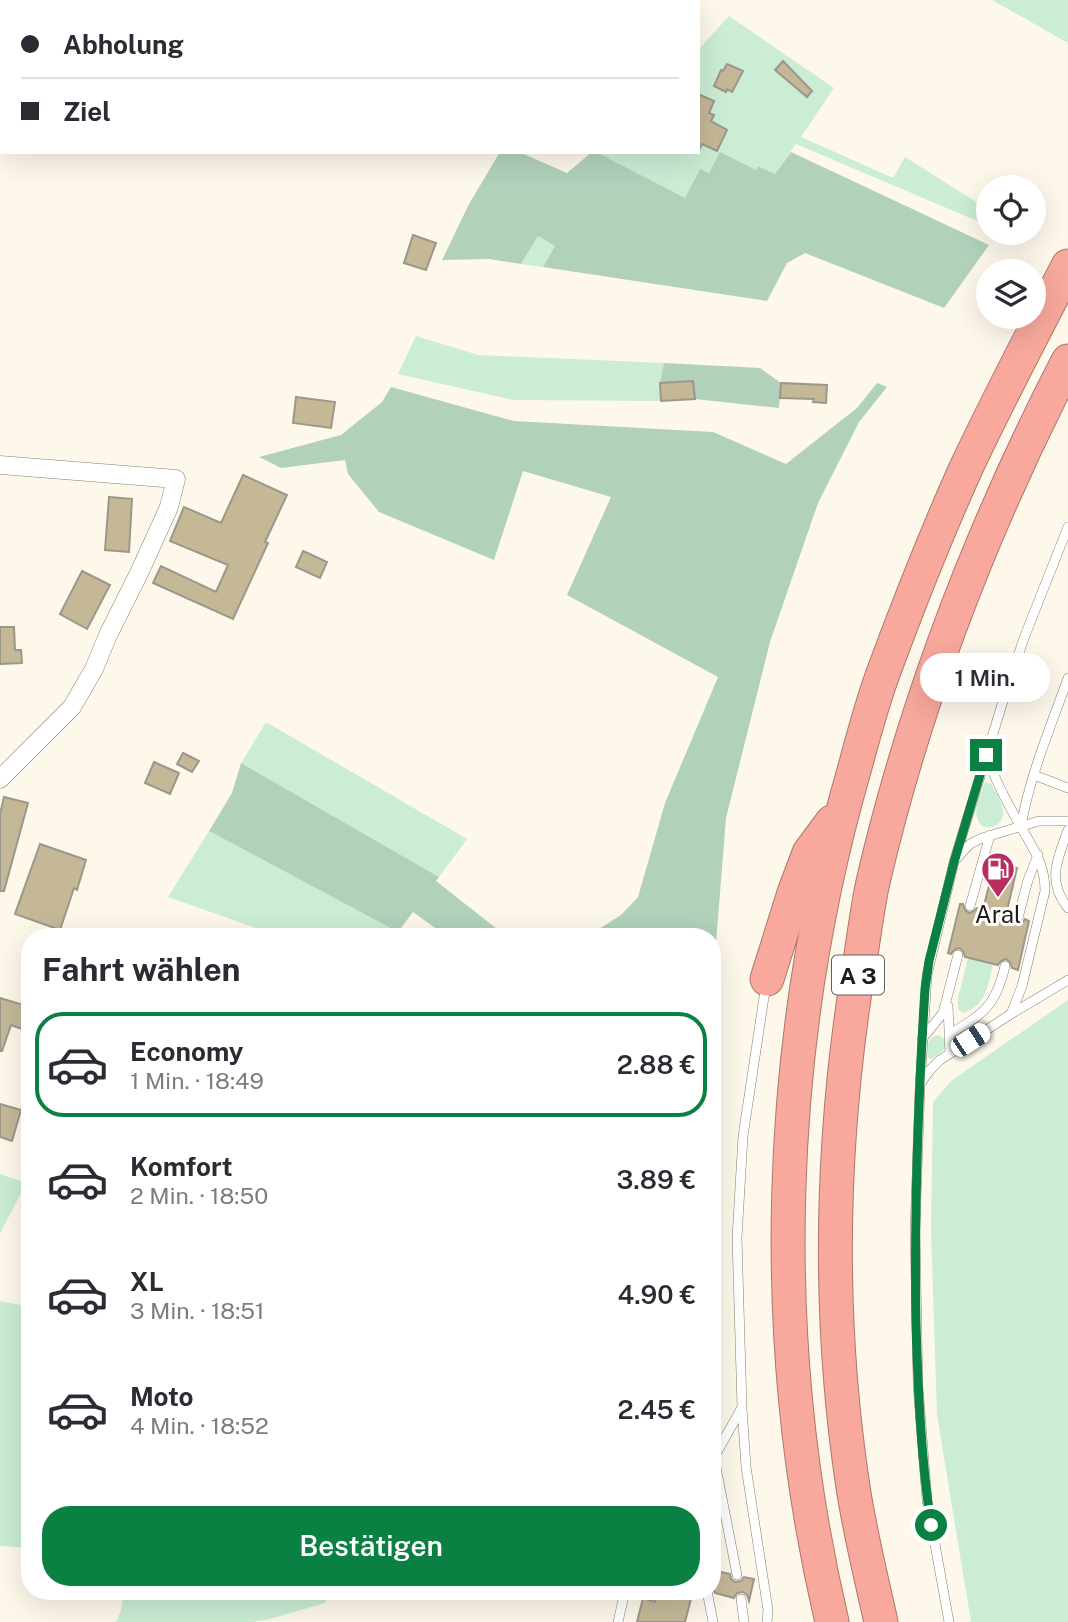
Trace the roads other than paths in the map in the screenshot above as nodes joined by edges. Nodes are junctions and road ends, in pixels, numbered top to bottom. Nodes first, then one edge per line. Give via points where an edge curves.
1 (1068, 266) edge
2 (1068, 362) edge
3 (0, 465) edge
4 (1068, 527) edge
5 (1068, 678) edge
6 (986, 755) junction
7 (1034, 775) junction
8 (0, 779) edge
9 (1068, 788) edge
10 (844, 806) junction
11 (1068, 821) edge
12 (1021, 826) junction
13 (1068, 830) edge
14 (990, 835) junction
15 (1038, 855) junction
16 (954, 862) junction
17 (1057, 889) junction
18 (1045, 891) junction
19 (970, 906) dead end
20 (1068, 908) edge
21 (1018, 918) dead end
22 (958, 955) dead end
23 (1005, 967) dead end
24 (767, 979) joint
25 (1068, 980) edge
26 (947, 1002) junction
27 (1011, 1014) junction
28 (950, 1034) junction
29 (922, 1039) junction
30 (950, 1053) junction
31 (920, 1086) junction
32 (742, 1408) junction
33 (723, 1442) joint
34 (721, 1445) edge
35 (721, 1498) edge
36 (737, 1575) dead end
37 (741, 1599) dead end
38 (623, 1600) edge
39 (709, 1600) edge
40 (618, 1622) edge
41 (713, 1622) edge
42 (744, 1622) edge
43 (767, 1622) edge
44 (832, 1622) edge
45 (881, 1622) edge
46 (949, 1622) edge

1 - 10 highway, A 3 via 935,540 880,682
2 - 45 highway, A 3 via 1003,498 937,661 873,884 849,1029 836,1193 841,1382 853,1487
3 - 8 street via 176,479 169,507 140,571 72,707
4 - 6 lane via 1024,638
5 - 7 lane
6 - 12 lane
6 - 16 lane
7 - 9 lane
7 - 12 lane
10 - 24 highway via 809,853
10 - 44 highway, A 3 via 811,957 788,1207 794,1386 813,1535
11 - 12 lane
12 - 14 lane
12 - 15 lane
13 - 17 lane via 1055,869
14 - 16 lane via 970,844
14 - 19 lane
15 - 18 lane
15 - 21 lane
16 - 29 lane via 927,975
17 - 18 lane
17 - 20 lane
18 - 27 lane
22 - 26 lane
23 - 28 lane via 992,1003
24 - 32 lane via 743,1136 737,1238
25 - 27 lane
26 - 28 lane
26 - 29 lane
27 - 30 lane
28 - 30 lane
29 - 31 lane
30 - 31 lane via 934,1065
31 - 46 lane via 915,1230 918,1386 927,1500
32 - 33 lane
32 - 43 lane
33 - 34 lane
35 - 36 lane
37 - 42 lane
38 - 40 lane
39 - 41 lane

